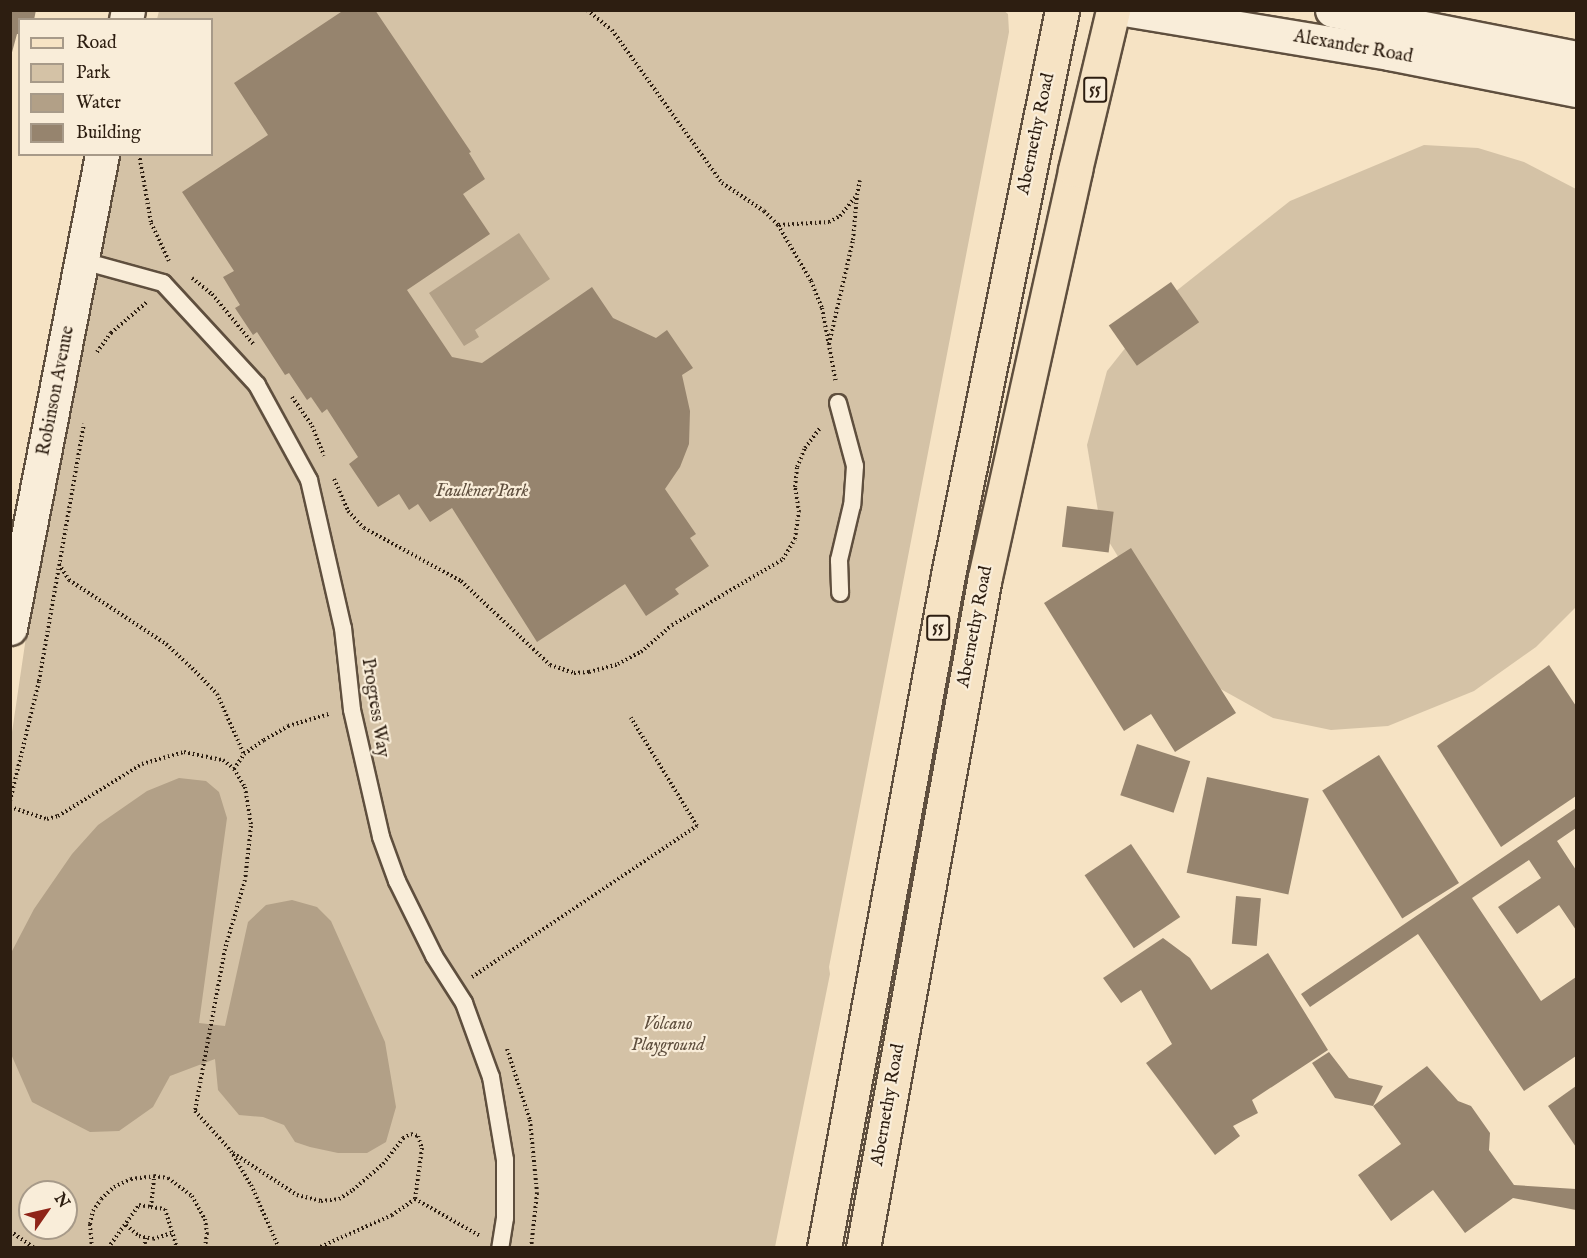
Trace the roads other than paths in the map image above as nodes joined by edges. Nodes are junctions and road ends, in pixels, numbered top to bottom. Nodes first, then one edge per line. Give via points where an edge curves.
1 (1062, 10) edge
2 (1113, 10) edge
3 (1130, 10) edge
4 (1332, 10) edge
5 (1576, 58) edge
6 (1576, 90) edge
7 (102, 156) edge
8 (83, 261) junction
9 (838, 403) road end
10 (840, 593) dead end
11 (10, 628) edge
12 (500, 1245) edge
13 (824, 1248) edge
14 (863, 1248) edge

1 - 13 main road, Abernethy Road / 55 via 948,575
2 - 14 main road, Abernethy Road / 55 via 985,577
3 - 6 main road, Alexander Road via 1389,53
4 - 5 main road, Alexander Road
7 - 8 main road, Robinson Avenue
8 - 11 main road, Robinson Avenue
8 - 12 lane, Progress Way via 163,283 257,385 309,480 343,628 352,710 381,837 397,881 434,956 464,1003 491,1077 505,1160 505,1218
9 - 10 lane via 855,466 852,505 839,560

